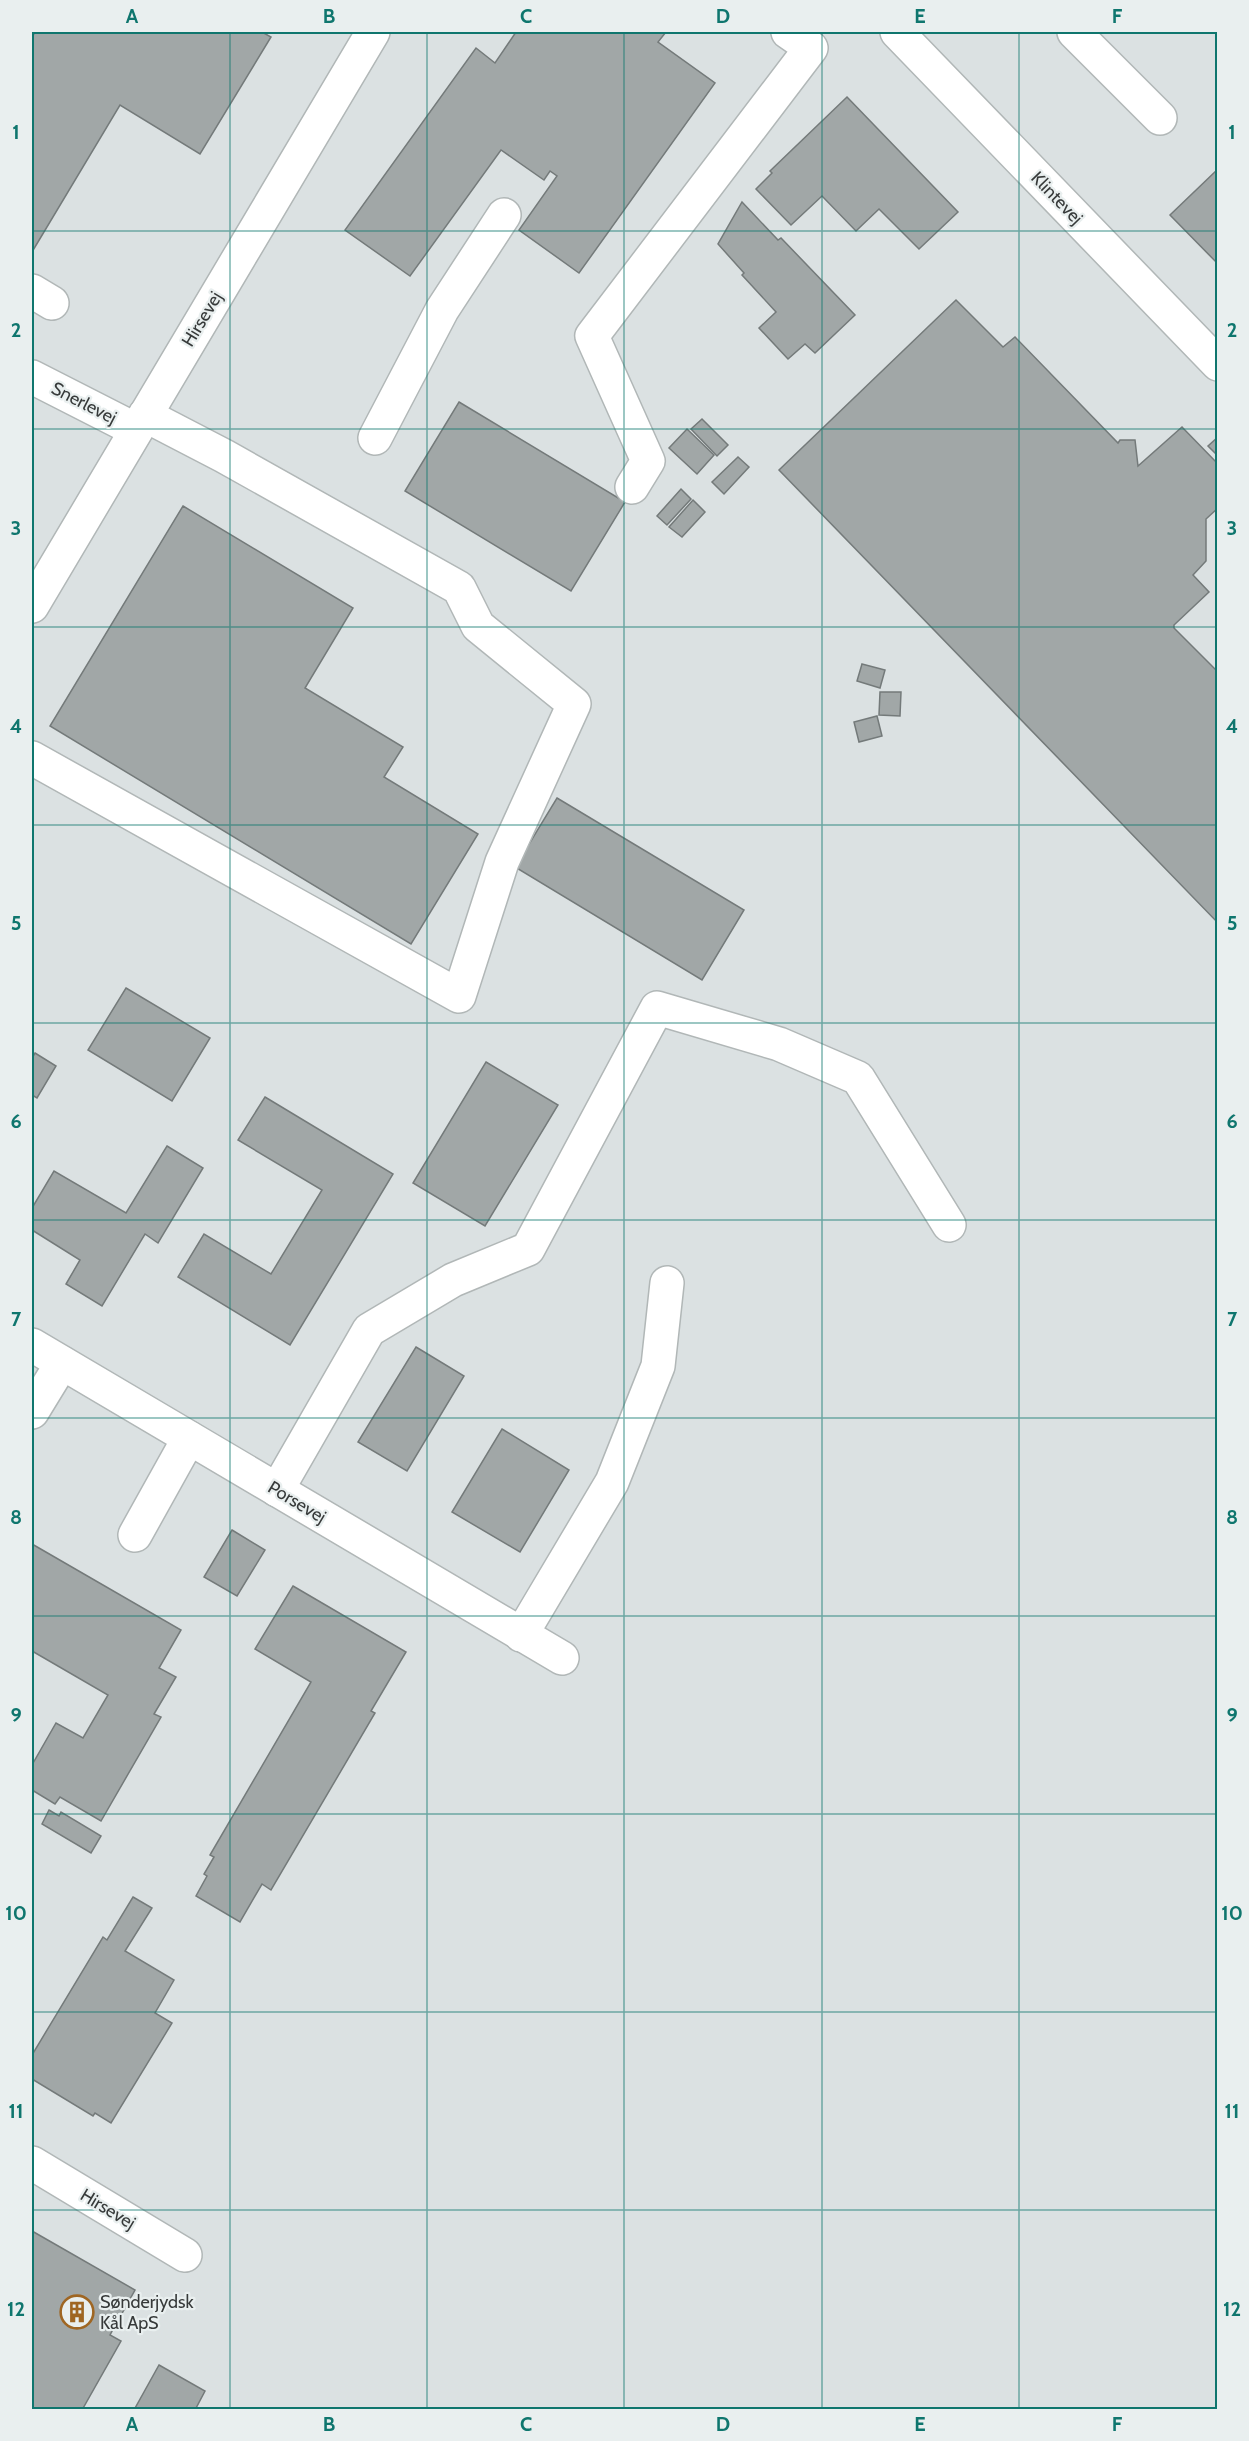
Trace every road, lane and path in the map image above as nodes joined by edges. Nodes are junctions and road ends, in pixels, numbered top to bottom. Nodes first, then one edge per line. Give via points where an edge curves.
1 (373, 32) edge
2 (788, 32) edge
3 (897, 32) edge
4 (1074, 32) edge
5 (1160, 118) dead end
6 (504, 215) dead end
7 (1218, 364) edge
8 (32, 377) edge
9 (141, 422) junction
10 (375, 438) dead end
11 (632, 486) dead end
12 (32, 606) edge
13 (32, 758) edge
14 (949, 1225) dead end
15 (667, 1283) dead end
16 (32, 1345) edge
17 (62, 1363) junction
18 (32, 1412) edge
19 (189, 1438) junction
20 (276, 1490) junction
21 (135, 1535) dead end
22 (521, 1635) junction
23 (562, 1658) dead end
24 (32, 2163) edge
25 (185, 2255) dead end

1 - 9 street, Hirsevej
2 - 11 street via 811,48 592,336 648,461
3 - 7 street, Klintevej
4 - 5 street
6 - 10 street via 442,310
8 - 9 street, Snerlevej
9 - 12 street, Hirsevej
9 - 13 street, Snerlevej via 225,456 459,588 478,626 574,704 502,862 459,996
14 - 20 street via 858,1078 779,1044 657,1008 528,1249 453,1280 369,1330
15 - 22 street via 658,1365 612,1482
16 - 17 street, Porsevej
17 - 18 street
17 - 19 street, Porsevej
19 - 20 street, Porsevej
19 - 21 street
20 - 22 street, Porsevej
22 - 23 street, Porsevej
24 - 25 street, Hirsevej

